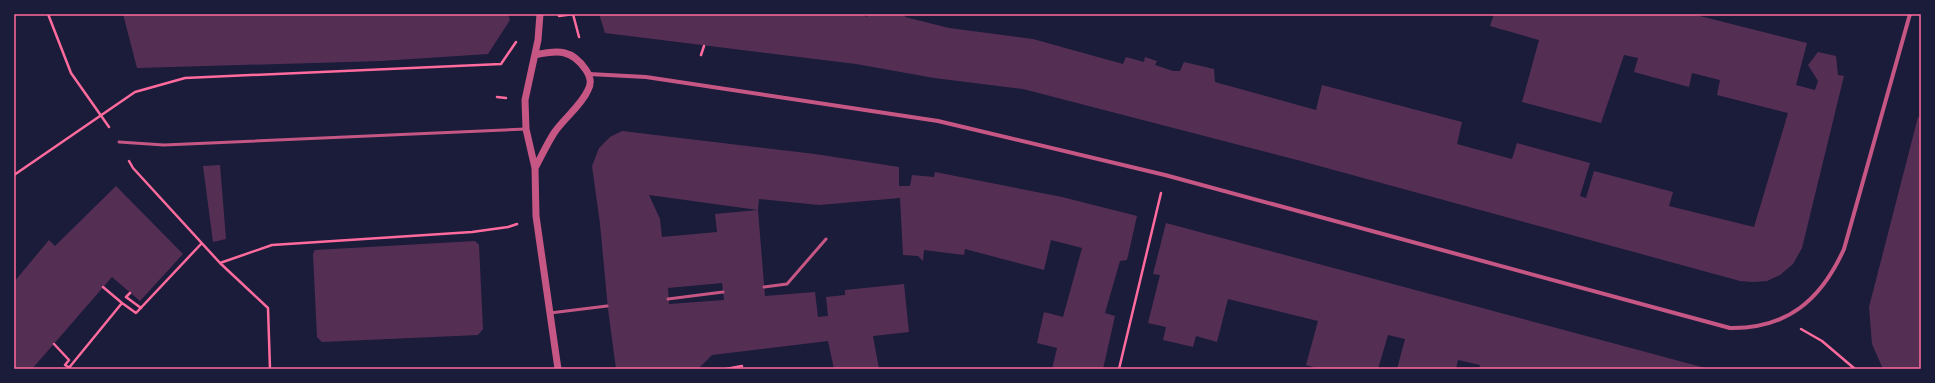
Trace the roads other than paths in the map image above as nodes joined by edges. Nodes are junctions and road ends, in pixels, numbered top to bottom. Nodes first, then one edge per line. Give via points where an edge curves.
1 (1910, 14) edge
2 (540, 17) edge
3 (535, 55) junction
4 (589, 74) junction
5 (526, 129) junction
6 (119, 142) road end
7 (535, 168) junction
8 (826, 239) dead end
9 (764, 287) dead end
10 (723, 292) dead end
11 (668, 299) dead end
12 (607, 306) dead end
13 (550, 314) junction
14 (558, 369) edge

1 - 4 street via 1844,249 1837,264 1821,290 1808,302 1768,325 1750,328 1730,328 1165,175 938,121 646,77
2 - 3 street
3 - 4 street via 552,52 571,54 579,59
3 - 5 street via 526,100
4 - 7 street via 588,90 554,133
5 - 6 lane via 158,144
5 - 7 street
7 - 13 street via 536,216
8 - 9 lane via 787,284
10 - 11 lane
12 - 13 lane
13 - 14 street

